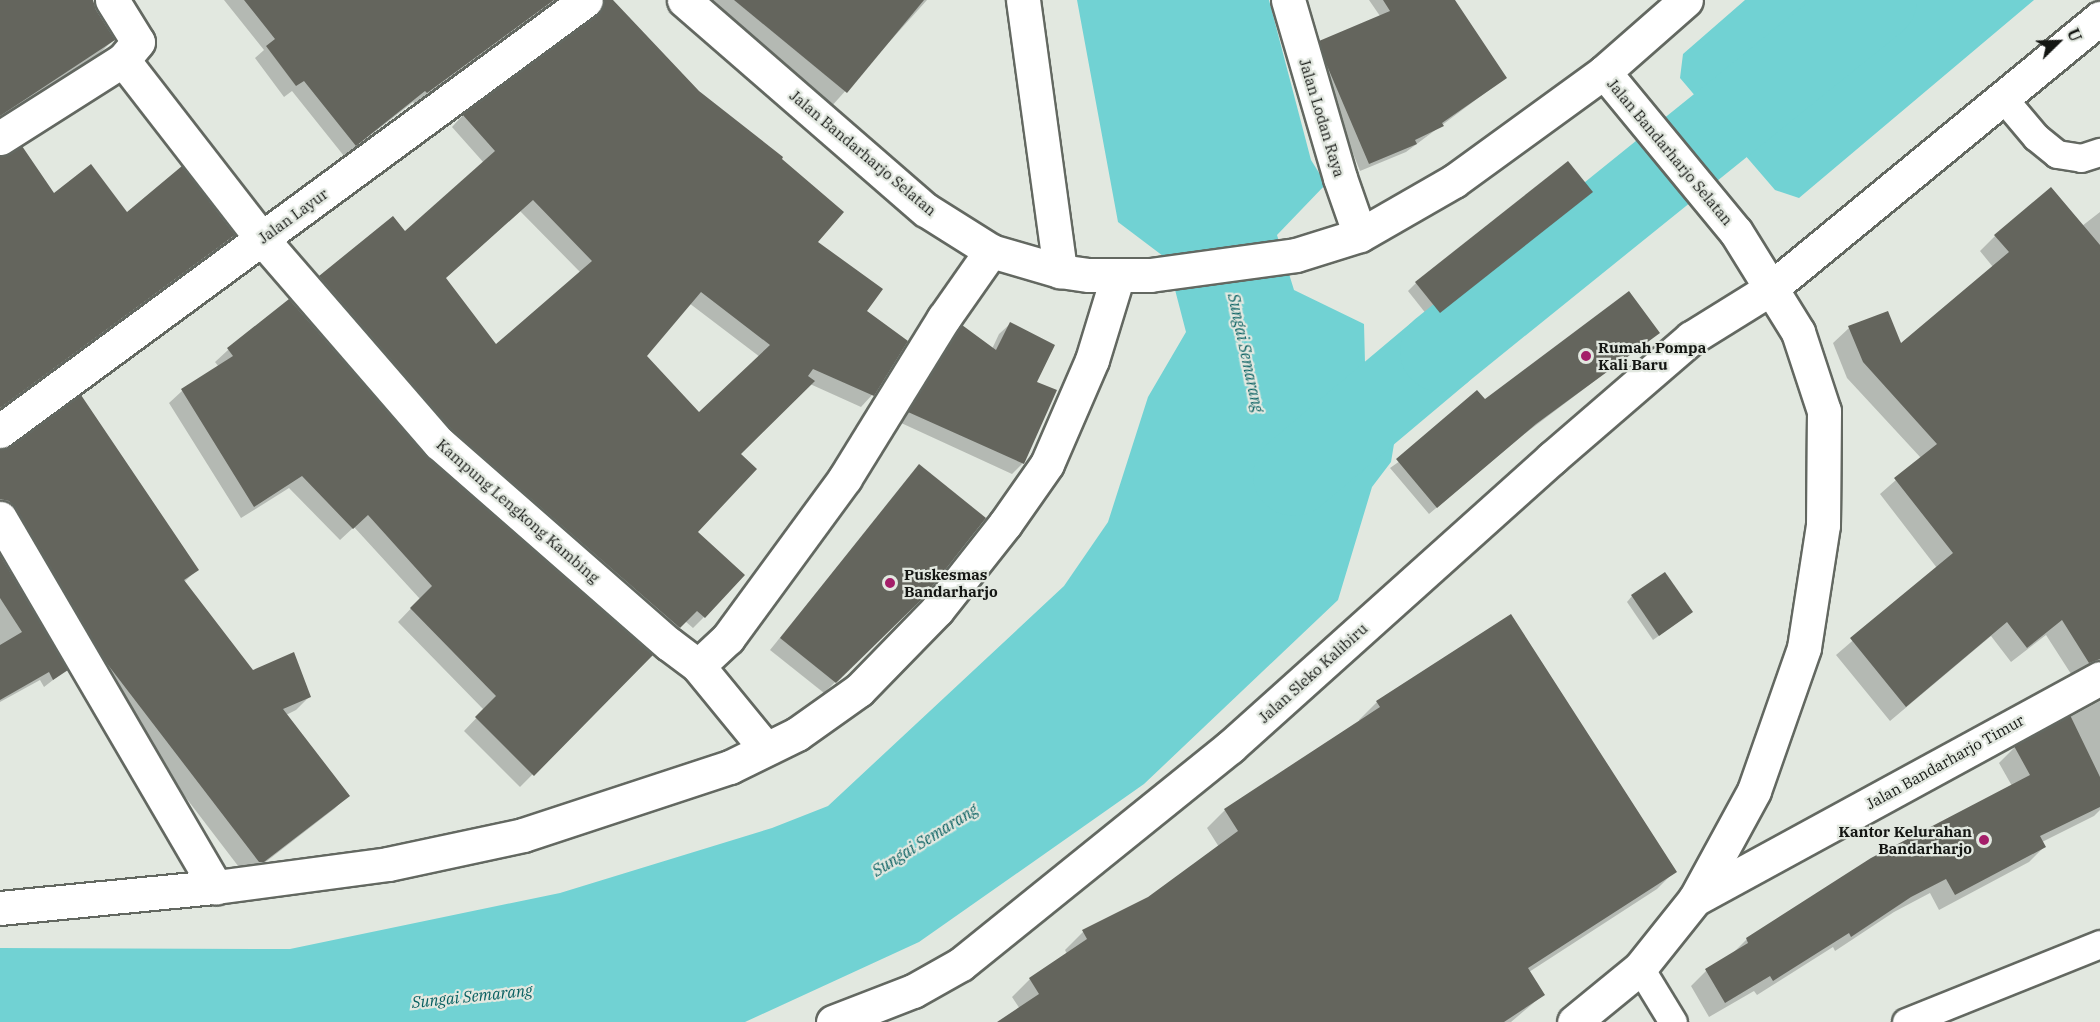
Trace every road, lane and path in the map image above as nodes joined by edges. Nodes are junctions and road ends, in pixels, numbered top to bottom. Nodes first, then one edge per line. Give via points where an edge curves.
1 (112, 0) edge
2 (586, 0) edge
3 (684, 0) edge
4 (1023, 0) edge
5 (1288, 0) edge
6 (1686, 0) edge
7 (2100, 18) edge
8 (123, 60) junction
9 (1604, 72) junction
10 (2003, 98) junction
11 (0, 138) edge
12 (2100, 152) edge
13 (1360, 235) junction
14 (262, 239) junction
15 (991, 251) junction
16 (1060, 271) junction
17 (1134, 275) junction
18 (1770, 289) junction
19 (0, 431) edge
20 (0, 518) edge
21 (698, 666) junction
22 (2100, 678) edge
23 (766, 748) junction
24 (216, 886) junction
25 (1695, 899) junction
26 (0, 908) edge
27 (2100, 944) edge
28 (1640, 968) junction
29 (833, 1022) edge
30 (1574, 1022) edge
31 (1673, 1022) edge
32 (1906, 1022) edge

1 - 8 street via 138,42
2 - 14 street, Jalan Layur
3 - 15 street, Jalan Bandarharjo Selatan via 926,210
4 - 16 street
5 - 13 street, Jalan Lodan Raya
6 - 9 street
7 - 10 street, Jalan Sleko Kalibiru
8 - 11 street
8 - 14 street, Kampung Lengkong Kambing
9 - 13 street, Jalan Bandarharjo Selatan via 1454,181
9 - 18 street, Jalan Bandarharjo Selatan via 1736,232
10 - 12 lane via 2036,137 2057,154 2081,158
10 - 18 street, Jalan Sleko Kalibiru
13 - 17 street, Jalan Bandarharjo Selatan via 1296,255
14 - 19 street, Jalan Layur
14 - 21 street, Kampung Lengkong Kambing via 439,443
15 - 16 street, Jalan Bandarharjo Selatan
15 - 21 street via 944,318 845,478 728,638
16 - 17 street, Jalan Bandarharjo Selatan
17 - 23 street via 1047,464 1005,524 937,610 859,690 797,734
18 - 25 street, Jalan Bandarharjo Selatan via 1798,332 1824,411 1823,525 1804,648 1754,791
18 - 29 street, Jalan Sleko Kalibiru via 1691,338 1230,747 961,964 913,991
20 - 24 street
21 - 23 street, Kampung Lengkong Kambing
22 - 25 street, Jalan Bandarharjo Timur
23 - 24 street via 729,767 523,834 388,864
24 - 26 street
25 - 28 street, Jalan Bandarharjo Selatan
27 - 32 lane
28 - 30 street, Jalan Bandarharjo Selatan
28 - 31 lane

